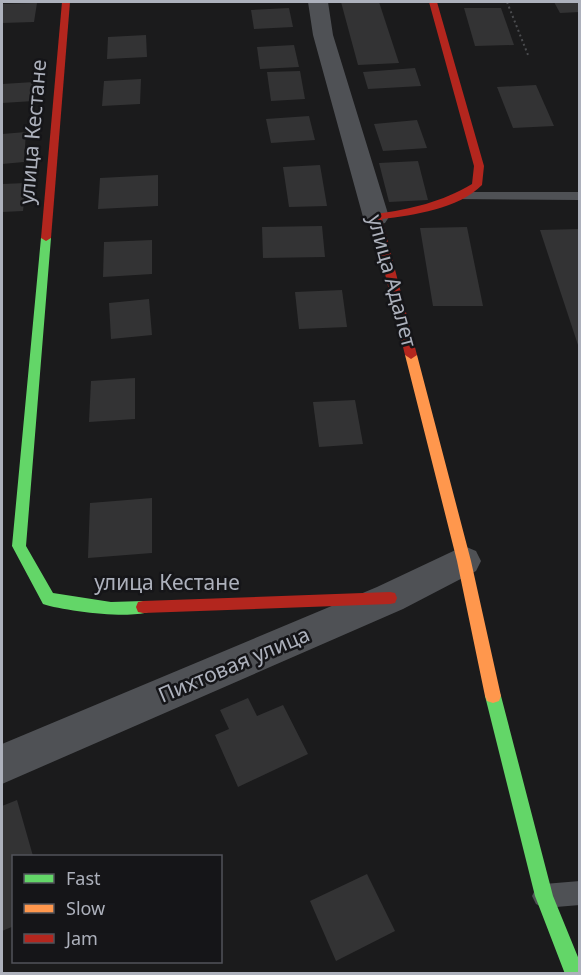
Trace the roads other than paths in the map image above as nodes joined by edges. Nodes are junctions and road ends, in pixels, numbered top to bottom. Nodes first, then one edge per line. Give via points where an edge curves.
1 (66, 2) edge
2 (318, 2) edge
3 (433, 2) edge
4 (460, 196) junction
5 (579, 196) edge
6 (376, 217) junction
7 (464, 561) junction
8 (390, 598) junction
9 (2, 764) edge
10 (579, 893) edge
11 (544, 896) junction
12 (572, 972) edge

1 - 8 street, улица Кестане via 19,546 48,599 111,608
2 - 6 street, улица Адалет via 323,35
3 - 4 street via 479,166 477,184
4 - 5 lane
4 - 6 street via 438,208
6 - 7 street, улица Адалет
7 - 8 street, Пихтовая улица
7 - 11 street, улица Адалет via 505,749
8 - 9 street, Пихтовая улица
10 - 11 lane
11 - 12 street, улица Адалет

